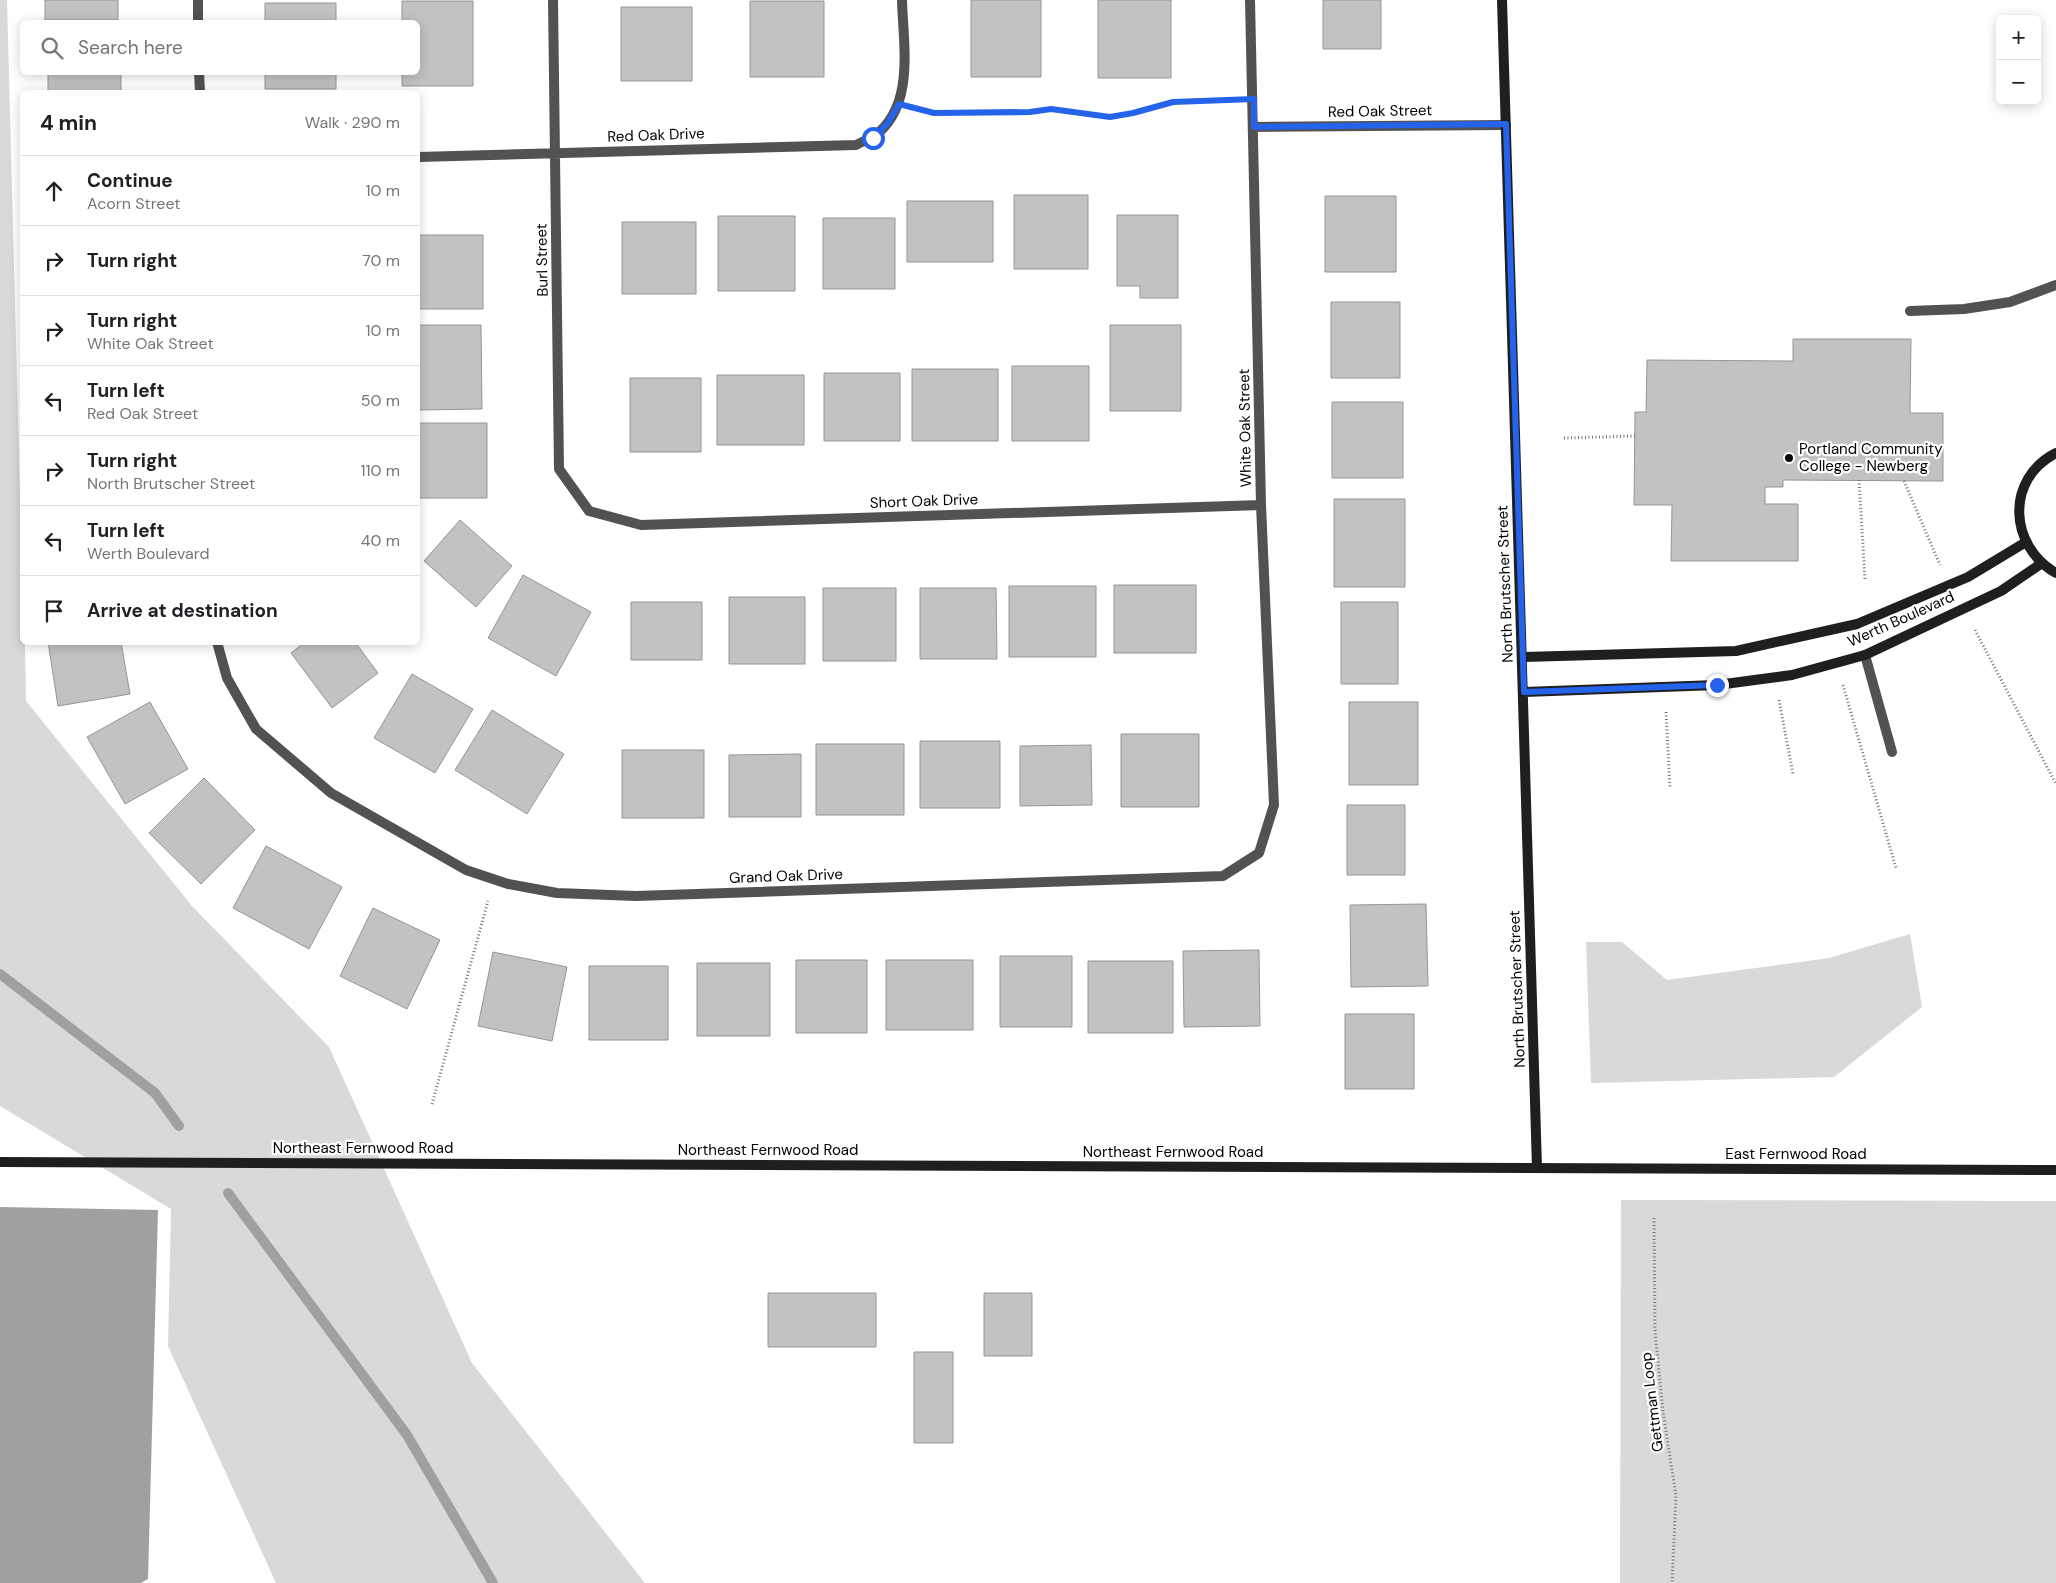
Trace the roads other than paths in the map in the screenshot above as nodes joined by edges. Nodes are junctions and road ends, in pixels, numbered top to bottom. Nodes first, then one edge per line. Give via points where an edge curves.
1 (198, 0) edge
2 (553, 0) edge
3 (902, 0) edge
4 (1250, 0) edge
5 (1502, 0) edge
6 (198, 20) edge
7 (199, 75) edge
8 (200, 90) edge
9 (1506, 124) junction
10 (1254, 127) junction
11 (556, 153) junction
12 (420, 157) edge
13 (2056, 285) edge
14 (1910, 310) dead end
15 (2056, 453) edge
16 (1261, 505) junction
17 (589, 511) joint
18 (2026, 542) junction
19 (2042, 563) junction
20 (2056, 572) edge
21 (217, 645) edge
22 (1865, 655) junction
23 (1523, 657) junction
24 (1524, 692) junction
25 (1892, 752) dead end
26 (1258, 853) joint
27 (0, 1162) edge
28 (1537, 1168) junction
29 (2056, 1170) edge

1 - 6 street
2 - 11 street, Burl Street
3 - 11 street, Red Oak Drive via 904,79 899,104 888,123 873,138 856,145
4 - 10 street, White Oak Street
5 - 9 street, North Brutscher Street
7 - 8 street
9 - 10 street, Red Oak Street
9 - 23 street, North Brutscher Street
10 - 16 street, White Oak Street
11 - 12 street, Red Oak Drive
11 - 17 street, Burl Street via 559,470
13 - 14 street via 2010,302 1964,309
15 - 18 street via 2036,469 2023,489 2019,512
16 - 17 street, Short Oak Drive via 641,525
16 - 26 street, White Oak Street via 1274,806
18 - 19 street
18 - 23 street, Werth Boulevard via 1968,577 1857,624 1736,651
19 - 20 street
19 - 22 street, Werth Boulevard via 2001,591
21 - 26 street, Grand Oak Drive via 227,678 256,729 332,792 466,870 508,884 557,893 636,896 1223,876
22 - 24 street, Werth Boulevard via 1792,675 1717,685
22 - 25 street
23 - 24 street, North Brutscher Street
24 - 28 street, North Brutscher Street
27 - 28 street, Northeast Fernwood Road
28 - 29 street, East Fernwood Road

